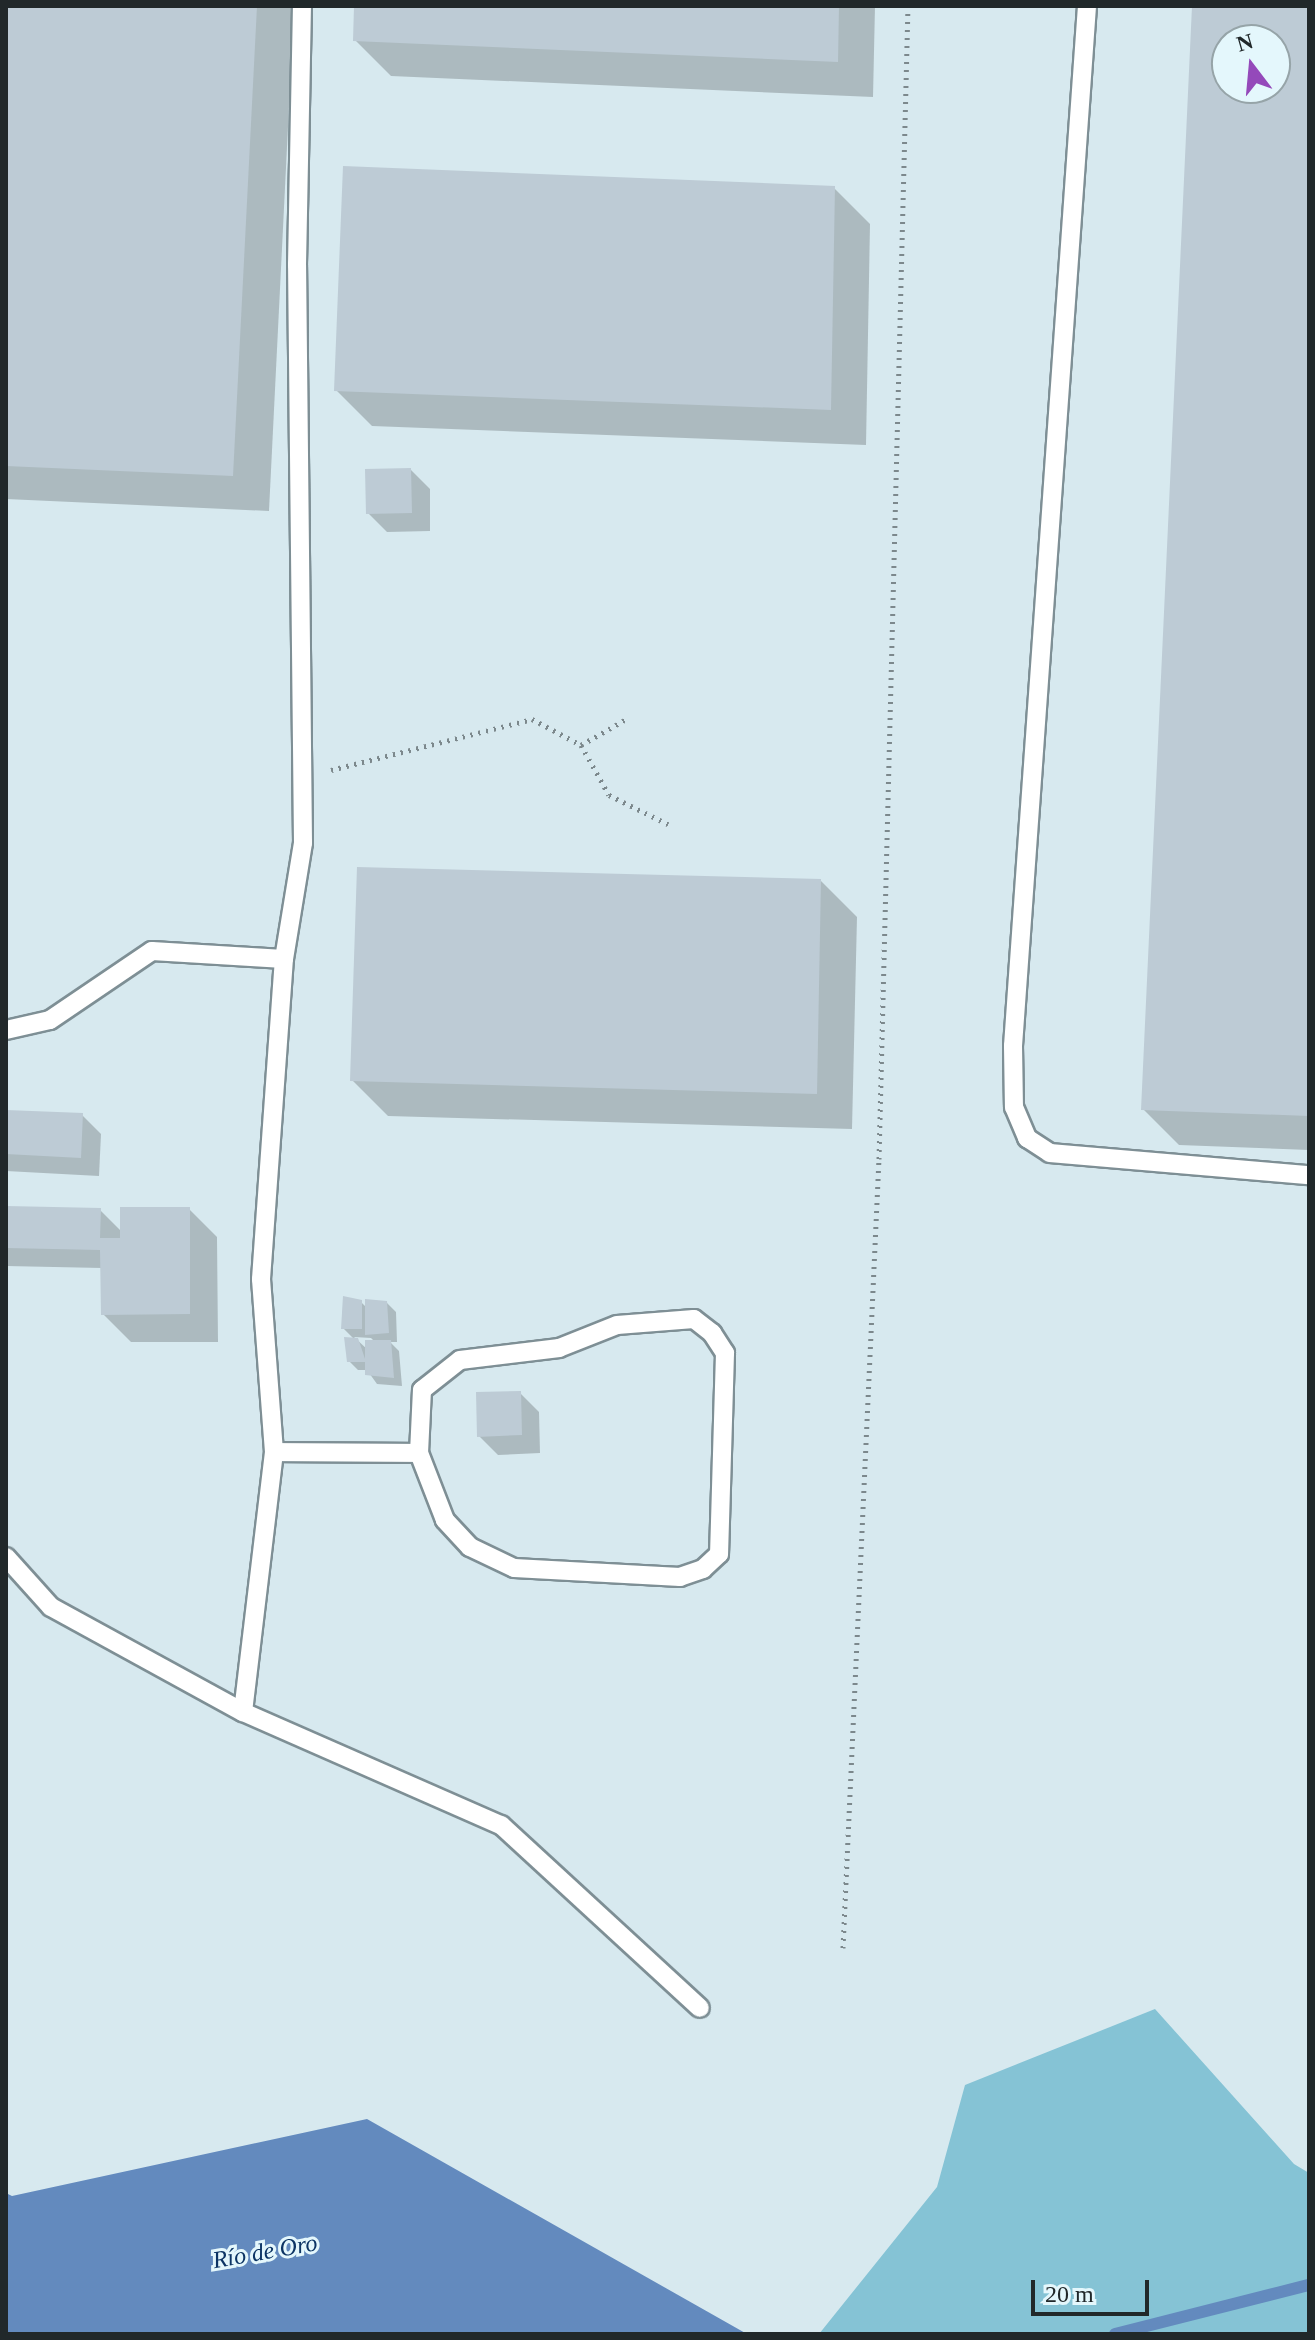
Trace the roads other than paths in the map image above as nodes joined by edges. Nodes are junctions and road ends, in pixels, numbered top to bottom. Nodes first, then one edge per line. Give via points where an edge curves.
1 (302, 6) edge
2 (1087, 6) edge
3 (284, 959) junction
4 (6, 1030) edge
5 (1309, 1175) edge
6 (274, 1452) junction
7 (419, 1453) junction
8 (6, 1557) edge
9 (243, 1712) junction
10 (700, 2008) dead end

1 - 3 lane via 297,265 303,843
2 - 5 lane via 1014,1030 1014,1107 1027,1138 1050,1153
3 - 4 lane via 152,951 50,1020
3 - 6 lane via 261,1279
6 - 7 lane
6 - 9 lane
7 - 7 lane via 422,1390 460,1360 559,1348 617,1325 694,1319 725,1353 719,1554 703,1569 680,1577 514,1568 503,1563 470,1547 445,1520
8 - 9 lane via 51,1607
9 - 10 lane via 501,1825

